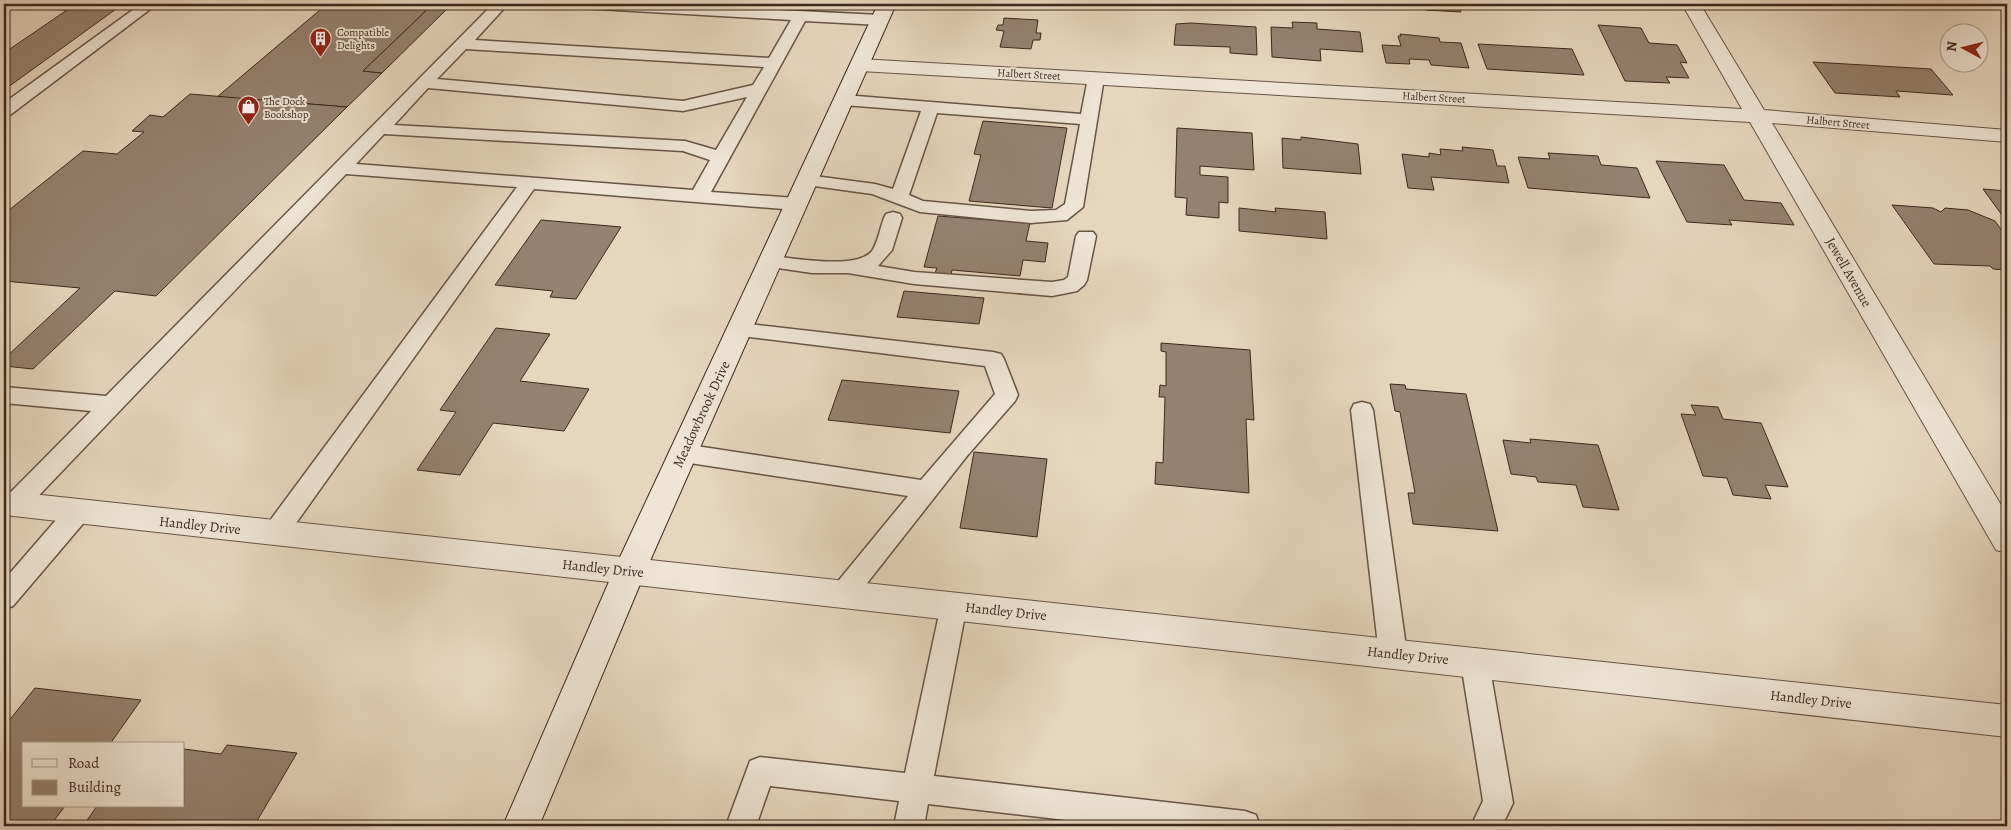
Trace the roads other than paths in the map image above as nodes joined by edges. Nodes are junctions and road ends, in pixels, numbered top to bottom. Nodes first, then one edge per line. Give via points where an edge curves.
1 (150, 4) edge
2 (501, 4) edge
3 (580, 4) edge
4 (1691, 4) edge
5 (812, 12) edge
6 (884, 12) edge
7 (462, 44) junction
8 (774, 63) junction
9 (860, 65) junction
10 (1096, 78) junction
11 (424, 83) junction
12 (759, 89) junction
13 (844, 100) junction
14 (930, 107) junction
15 (4, 111) edge
16 (1757, 116) junction
17 (1089, 120) junction
18 (379, 129) junction
19 (2007, 136) edge
20 (721, 158) junction
21 (341, 168) junction
22 (807, 180) junction
23 (529, 183) junction
24 (699, 196) junction
25 (900, 197) junction
26 (796, 204) junction
27 (893, 218) dead end
28 (1086, 236) dead end
29 (771, 262) junction
30 (853, 268) junction
31 (740, 330) junction
32 (4, 395) edge
33 (111, 405) junction
34 (1362, 410) dead end
35 (683, 453) junction
36 (927, 490) junction
37 (9, 504) edge
38 (78, 512) junction
39 (275, 533) junction
40 (2007, 541) edge
41 (630, 570) junction
42 (844, 593) junction
43 (4, 598) edge
44 (954, 606) junction
45 (1393, 654) junction
46 (1475, 662) junction
47 (2007, 721) edge
48 (916, 789) junction
49 (521, 826) edge
50 (741, 826) edge
51 (909, 826) edge
52 (1245, 826) edge
53 (1486, 826) edge

1 - 15 lane
2 - 7 lane
3 - 5 lane
4 - 16 street, Jewell Avenue
5 - 6 lane
5 - 8 lane
6 - 9 street, Meadowbrook Drive
7 - 8 lane
7 - 11 lane
8 - 12 lane
9 - 10 street, Halbert Street
9 - 13 street, Meadowbrook Drive
10 - 16 street, Halbert Street
10 - 17 lane
11 - 12 lane via 683,106
11 - 18 lane
12 - 20 lane
13 - 14 lane
13 - 22 street, Meadowbrook Drive
14 - 17 lane
14 - 25 lane
16 - 19 street, Halbert Street
16 - 40 street, Jewell Avenue
17 - 25 lane via 1074,207 1060,216 1031,217 920,206
18 - 20 lane via 685,146
18 - 21 lane
20 - 24 lane
21 - 23 lane
21 - 33 lane
22 - 25 lane via 875,188
22 - 26 street, Meadowbrook Drive
23 - 24 lane
23 - 39 lane
24 - 26 lane
26 - 29 street, Meadowbrook Drive
27 - 30 lane via 879,256 868,264
28 - 30 lane via 1077,280 1070,286 1052,289 914,278
29 - 30 lane
29 - 31 street, Meadowbrook Drive
31 - 35 street, Meadowbrook Drive
31 - 36 lane via 993,359 1007,395
32 - 33 lane
33 - 37 lane
34 - 45 lane
35 - 36 lane
35 - 41 street, Meadowbrook Drive
36 - 42 lane
37 - 38 street, Handley Drive
38 - 39 street, Handley Drive
38 - 43 lane
39 - 41 street, Handley Drive
41 - 42 street, Handley Drive
41 - 49 street, Meadowbrook Drive
42 - 44 street, Handley Drive
44 - 45 street, Handley Drive
44 - 48 lane
45 - 46 street, Handley Drive
46 - 47 street, Handley Drive
46 - 53 lane via 1498,803
48 - 50 lane via 760,771
48 - 51 lane
48 - 52 lane

